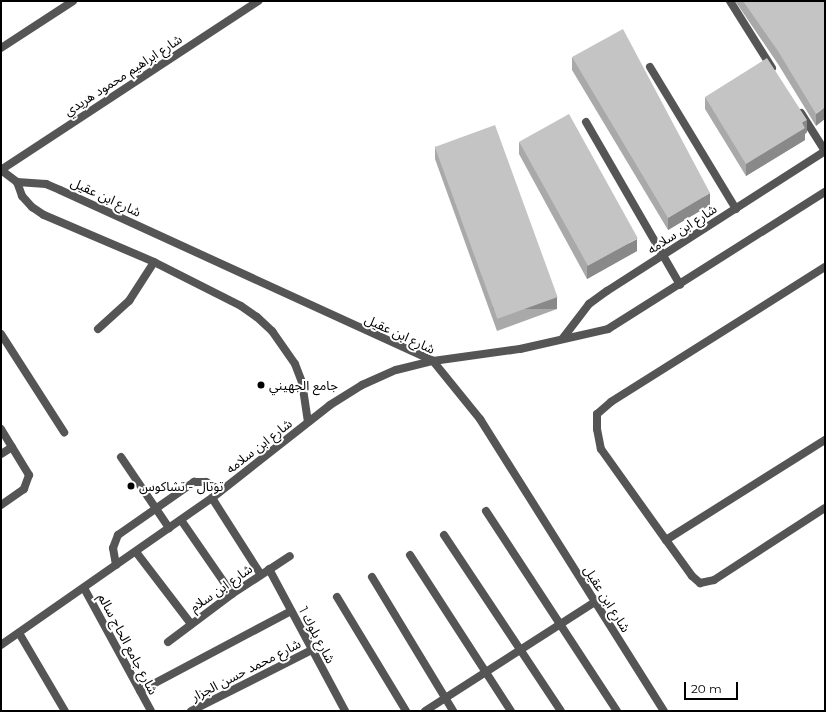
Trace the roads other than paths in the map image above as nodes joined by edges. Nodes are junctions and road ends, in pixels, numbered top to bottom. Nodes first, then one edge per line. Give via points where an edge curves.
1 (73, 1) edge
2 (258, 1) edge
3 (730, 1) edge
4 (1, 48) edge
5 (650, 67) dead end
6 (775, 73) edge
7 (796, 105) edge
8 (586, 122) dead end
9 (825, 151) edge
10 (1, 170) edge
11 (16, 182) junction
12 (825, 192) edge
13 (736, 208) junction
14 (663, 256) junction
15 (154, 262) junction
16 (825, 266) edge
17 (680, 285) junction
18 (98, 329) dead end
19 (1, 334) edge
20 (563, 338) junction
21 (432, 361) junction
22 (308, 422) junction
23 (1, 429) edge
24 (64, 432) dead end
25 (825, 440) edge
26 (12, 447) junction
27 (1, 454) edge
28 (121, 457) dead end
29 (221, 491) junction
30 (212, 498) junction
31 (1, 505) edge
32 (156, 508) junction
33 (825, 508) edge
34 (486, 511) dead end
35 (181, 520) junction
36 (169, 528) junction
37 (444, 535) dead end
38 (666, 540) junction
39 (136, 552) junction
40 (410, 555) dead end
41 (290, 556) dead end
42 (116, 565) junction
43 (269, 569) junction
44 (260, 575) junction
45 (372, 577) dead end
46 (84, 588) junction
47 (232, 594) junction
48 (337, 597) dead end
49 (595, 602) junction
50 (291, 611) junction
51 (191, 624) junction
52 (560, 624) junction
53 (19, 633) junction
54 (2, 642) edge
55 (168, 642) dead end
56 (312, 650) junction
57 (520, 650) junction
58 (486, 672) junction
59 (140, 691) junction
60 (446, 698) junction
61 (65, 711) edge
62 (151, 711) edge
63 (191, 711) edge
64 (345, 711) edge
65 (406, 711) edge
66 (425, 711) edge
67 (454, 711) edge
68 (511, 711) edge
69 (561, 711) edge
70 (617, 711) edge
71 (664, 711) edge

1 - 4 street
2 - 10 street, شارع ابراهيم محمود هريدي
3 - 6 street
5 - 13 street
7 - 9 street
8 - 14 street
9 - 13 street, شارع ابن سلامه
10 - 11 street
11 - 15 street via 22,196 44,215
11 - 21 street, شارع ابن عقيل via 46,184 60,190
12 - 17 street, شارع ابن سلامه
13 - 14 street, شارع ابن سلامه
14 - 17 street
14 - 20 street, شارع ابن سلامه via 589,304
15 - 18 street via 129,301
15 - 22 street via 241,306 272,331 291,358 302,382
16 - 38 street via 611,402 597,414 601,449
17 - 20 street, شارع ابن سلامه via 608,328 586,336
19 - 24 street
20 - 21 street, شارع ابن سلامه via 520,349
21 - 22 street, شارع ابن سلامه via 396,370 362,385
21 - 49 street, شارع ابن عقيل via 480,418
22 - 29 street, شارع ابن سلامه
23 - 26 street
25 - 38 street
26 - 27 street
26 - 31 street via 29,475 27,485
28 - 32 street
29 - 30 street, شارع ابن سلامه
29 - 32 street via 206,482 194,482
30 - 35 street, شارع ابن سلامه
30 - 44 street
32 - 36 street
32 - 42 street via 118,535 113,548
33 - 38 street via 714,580 700,584
34 - 52 street
35 - 36 street, شارع ابن سلامه
35 - 47 street
36 - 39 street, شارع ابن سلامه
37 - 57 street
39 - 42 street, شارع ابن سلامه
39 - 51 street
40 - 58 street
41 - 43 street, شارع ابن سلام
42 - 46 street, شارع ابن سلامه
43 - 44 street, شارع ابن سلام
43 - 50 street, شارع بلوك 1
44 - 47 street, شارع ابن سلام
45 - 60 street
46 - 53 street, شارع ابن سلامه
46 - 59 street, شارع جامع الحاج سالم
47 - 51 street, شارع ابن سلام
48 - 65 street
49 - 52 street
49 - 71 street, شارع ابن عقيل
50 - 56 street, شارع بلوك 1
50 - 59 street
51 - 55 street, شارع ابن سلام
52 - 57 street
52 - 70 street
53 - 54 street, شارع ابن سلامه
53 - 61 street
56 - 63 street, شارع محمد حسن الجزار
56 - 64 street, شارع بلوك 1
57 - 58 street
57 - 69 street
58 - 60 street
58 - 68 street
59 - 62 street, شارع جامع الحاج سالم
60 - 66 street
60 - 67 street

